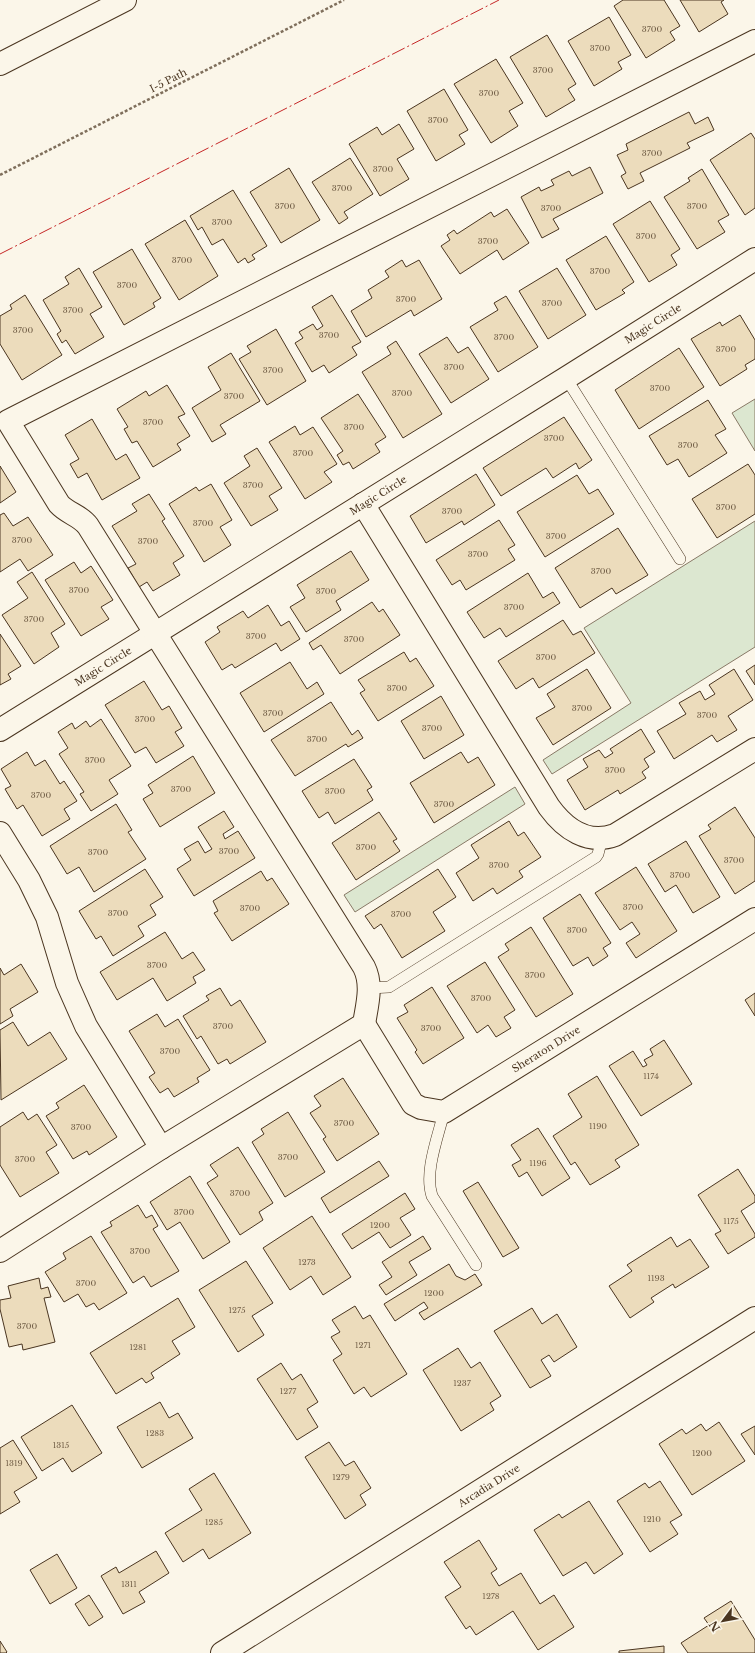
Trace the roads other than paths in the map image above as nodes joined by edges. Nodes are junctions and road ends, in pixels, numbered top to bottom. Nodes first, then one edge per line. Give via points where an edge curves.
1 (124, 0) edge
2 (755, 41) edge
3 (0, 64) edge
4 (755, 259) edge
5 (566, 378) junction
6 (4, 414) edge
7 (363, 504) junction
8 (680, 559) dead end
9 (155, 633) junction
10 (0, 730) edge
11 (755, 749) edge
12 (0, 833) edge
13 (602, 838) junction
14 (755, 919) edge
15 (369, 988) junction
16 (364, 1024) junction
17 (444, 1112) junction
18 (161, 1148) junction
19 (0, 1251) edge
20 (476, 1266) dead end
21 (755, 1318) edge
22 (227, 1652) edge

1 - 3 main road
2 - 6 main road
4 - 5 main road, Magic Circle
5 - 7 main road, Magic Circle
5 - 8 lane
6 - 9 main road via 59,504 64,510 83,519
7 - 9 main road, Magic Circle
7 - 13 main road via 558,818 586,837
9 - 10 main road, Magic Circle
9 - 15 main road via 364,967
11 - 13 main road via 623,830
12 - 18 main road via 29,880 47,917 67,983 86,1026
13 - 15 lane via 596,857 389,987
14 - 17 main road, Sheraton Drive
15 - 16 main road
16 - 17 main road via 413,1104
16 - 18 main road
17 - 20 lane via 430,1173 430,1189
18 - 19 main road
21 - 22 main road, Arcadia Drive

